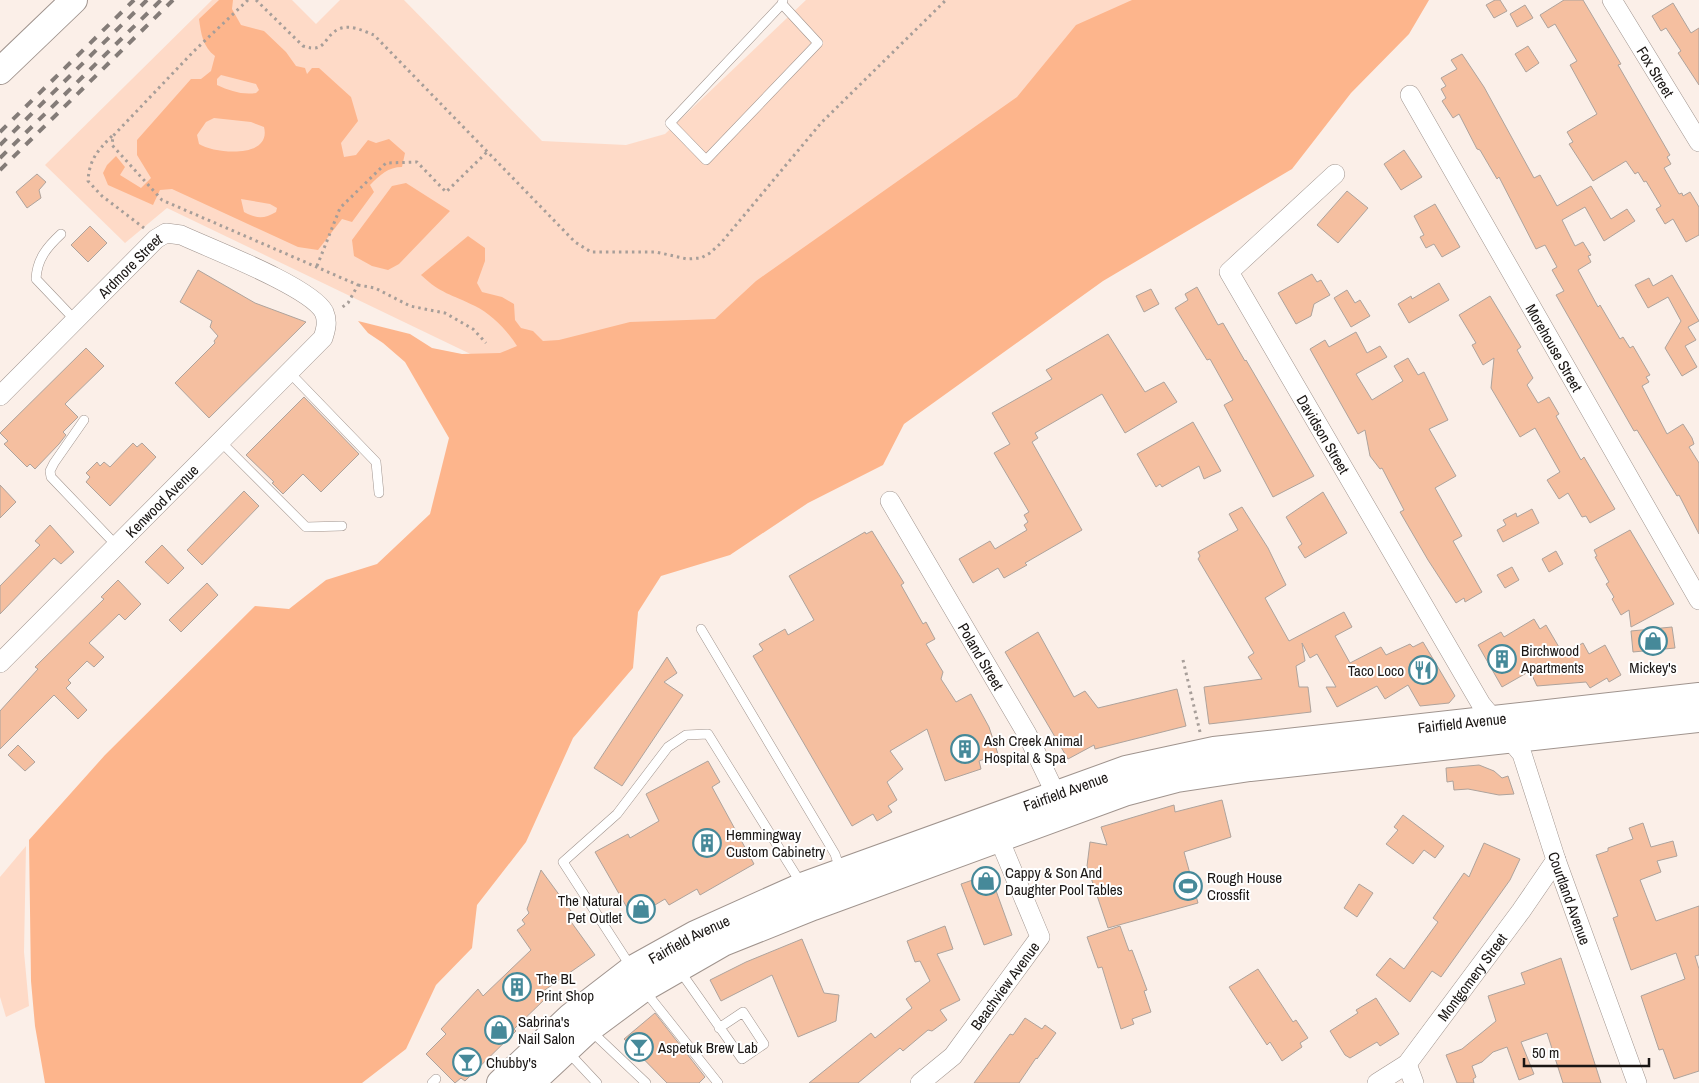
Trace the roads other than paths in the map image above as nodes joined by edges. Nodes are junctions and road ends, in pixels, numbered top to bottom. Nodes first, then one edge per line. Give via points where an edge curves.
1 (74, 0) edge
2 (1612, 0) edge
3 (783, 2) edge
4 (0, 71) edge
5 (1410, 95) dead end
6 (1699, 142) edge
7 (1335, 174) dead end
8 (61, 234) dead end
9 (76, 320) junction
10 (324, 338) joint
11 (290, 373) junction
12 (0, 396) edge
13 (84, 420) dead end
14 (221, 442) junction
15 (379, 493) dead end
16 (890, 501) dead end
17 (342, 526) dead end
18 (117, 546) junction
19 (1699, 600) edge
20 (701, 628) dead end
21 (0, 663) edge
22 (1699, 696) edge
23 (1495, 719) junction
24 (1699, 719) edge
25 (1512, 739) junction
26 (1375, 744) junction
27 (1060, 804) junction
28 (995, 828) junction
29 (1556, 860) junction
30 (846, 883) junction
31 (808, 896) junction
32 (678, 969) junction
33 (638, 979) junction
34 (719, 1028) junction
35 (589, 1029) junction
36 (566, 1050) junction
37 (1407, 1064) junction
38 (500, 1083) edge
39 (531, 1083) edge
40 (597, 1083) edge
41 (646, 1083) edge
42 (718, 1083) edge
43 (920, 1083) edge
44 (1377, 1083) edge
45 (1414, 1083) edge
46 (1637, 1083) edge

1 - 4 main road
2 - 6 street, Fox Street
3 - 3 lane via 818,43 706,160 670,123
5 - 19 street, Morehouse Street
7 - 23 street, Davidson Street via 1229,272 1481,704
8 - 9 lane via 46,249 36,269 36,279
9 - 10 street, Ardmore Street via 156,239 166,233 181,235 290,285 316,302 326,318
9 - 12 street, Ardmore Street
10 - 11 street, Kenwood Avenue
11 - 14 street, Kenwood Avenue
11 - 15 lane via 376,462
13 - 18 lane via 54,463 51,477
14 - 17 lane via 306,527
14 - 18 street, Kenwood Avenue
16 - 27 street, Poland Street via 1027,734
18 - 21 street, Kenwood Avenue
20 - 30 lane via 835,854
22 - 23 main road, Fairfield Avenue
23 - 25 street, Courtland Avenue
23 - 26 main road, Fairfield Avenue
24 - 25 main road, Fairfield Avenue
25 - 26 main road, Fairfield Avenue
25 - 29 street, Courtland Avenue via 1522,754
26 - 27 main road, Fairfield Avenue via 1210,753 1126,768
27 - 28 main road, Fairfield Avenue
28 - 30 main road, Fairfield Avenue
28 - 43 street, Beachview Avenue via 1040,937 953,1056
29 - 37 street, Montgomery Street
29 - 46 street, Courtland Avenue
30 - 31 main road, Fairfield Avenue
31 - 32 main road, Fairfield Avenue
31 - 33 main road, Fairfield Avenue via 694,934
31 - 33 lane via 708,734 686,735 668,747 618,814 563,862
32 - 33 main road, Fairfield Avenue
32 - 34 lane
33 - 35 main road, Fairfield Avenue
33 - 38 main road, Fairfield Avenue via 571,1016
33 - 42 lane
34 - 34 lane via 742,1059 764,1044 743,1012
35 - 36 main road, Fairfield Avenue
35 - 41 lane
36 - 39 main road, Fairfield Avenue
36 - 40 lane
37 - 44 street, Montgomery Street
37 - 45 street

